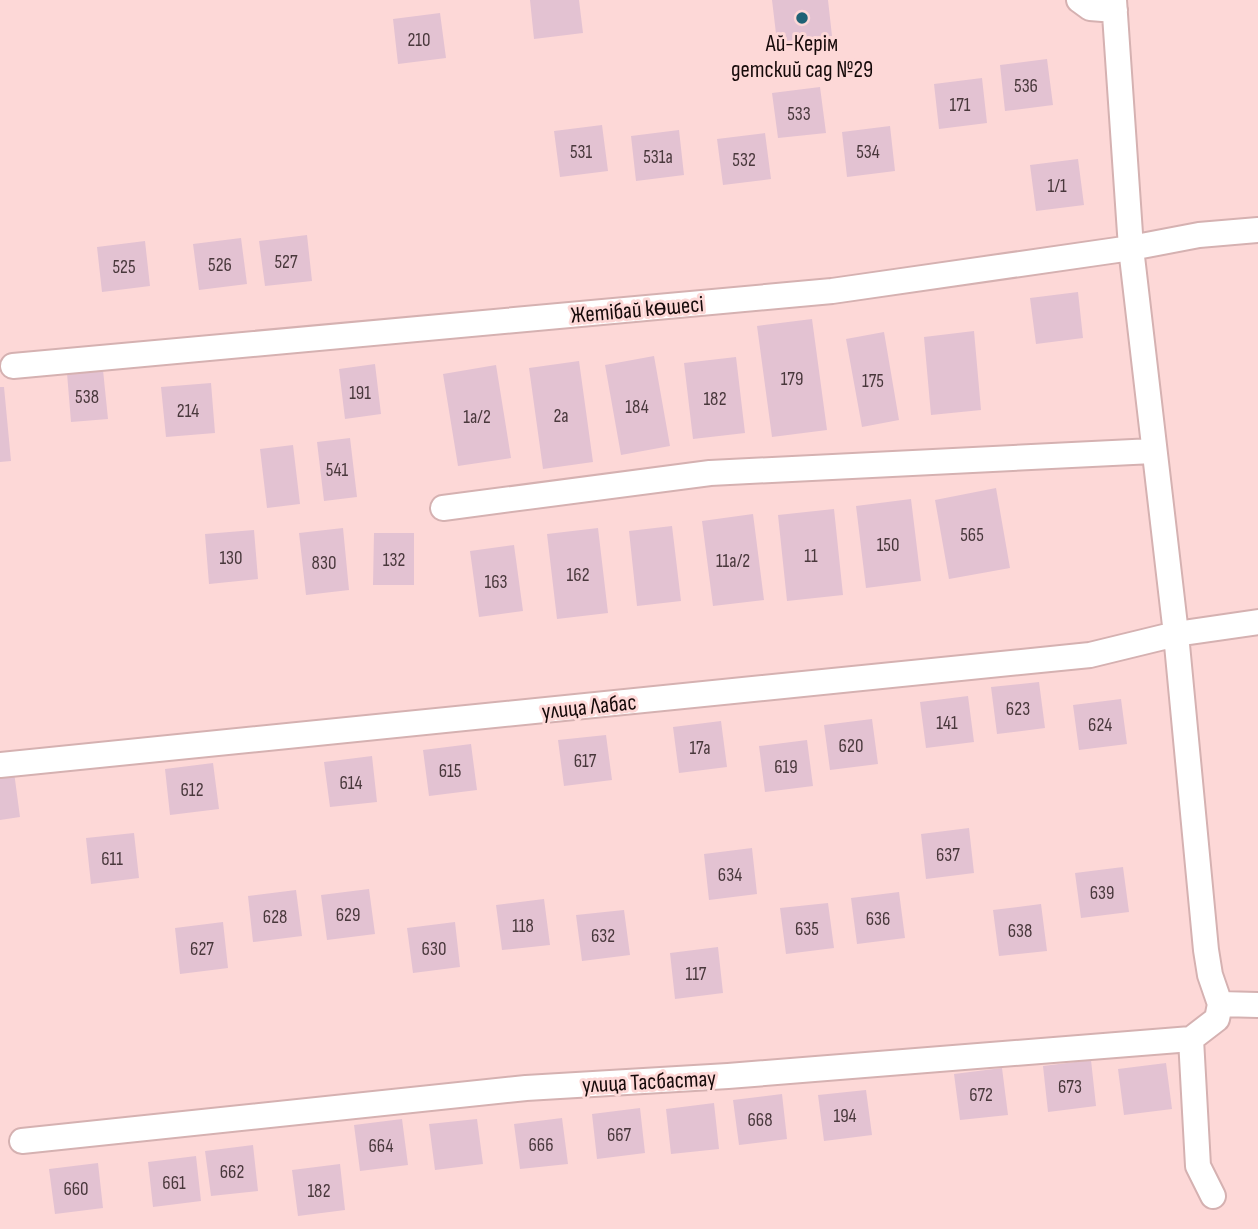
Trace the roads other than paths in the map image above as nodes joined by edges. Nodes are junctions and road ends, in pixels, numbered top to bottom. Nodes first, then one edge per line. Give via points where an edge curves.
1 (1079, 0) edge
2 (1114, 5) edge
3 (1258, 230) edge
4 (1131, 248) junction
5 (13, 366) dead end
6 (1153, 451) junction
7 (443, 508) dead end
8 (1258, 622) edge
9 (1176, 634) junction
10 (0, 765) edge
11 (1220, 1004) junction
12 (1258, 1005) edge
13 (1191, 1039) junction
14 (22, 1141) dead end
15 (1213, 1196) dead end

1 - 2 street via 1090,8
2 - 4 street
3 - 4 street, Жетібай көшесі
4 - 5 street, Жетібай көшесі via 832,291
4 - 6 street
6 - 7 street via 710,473
6 - 9 street
8 - 9 street, улица Лабас
9 - 10 street, улица Лабас via 1090,655
9 - 11 street via 1206,950
11 - 12 street
11 - 13 street via 1217,1019
13 - 14 street, улица Тасбастау via 526,1088
13 - 15 street via 1198,1166

